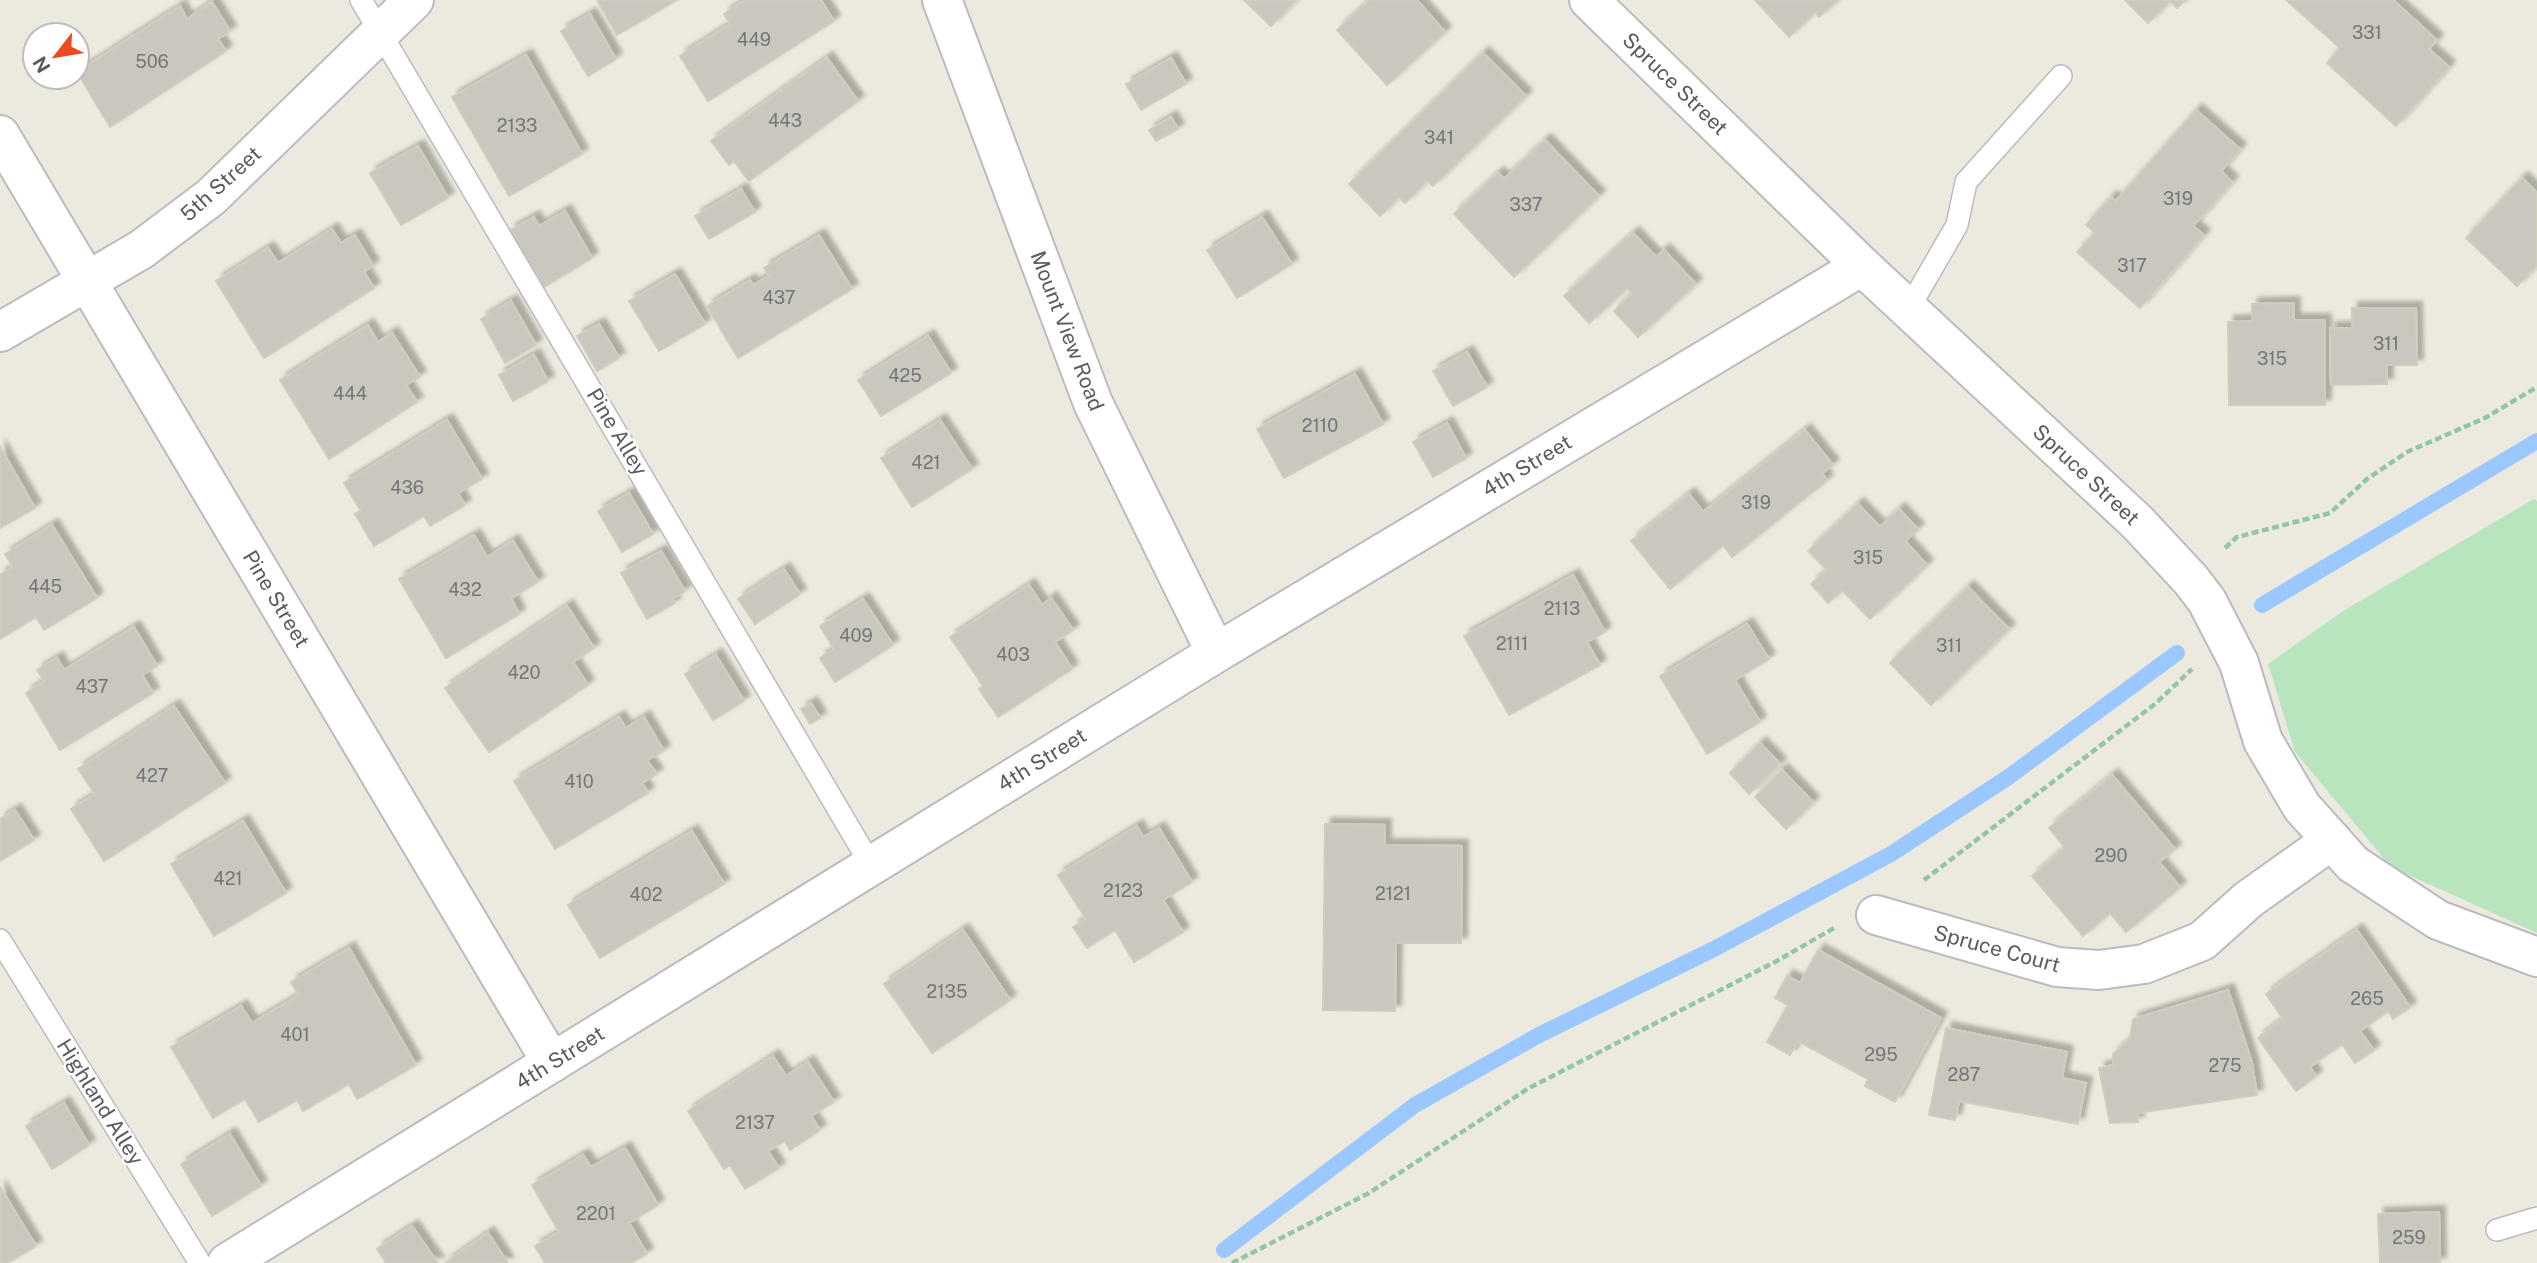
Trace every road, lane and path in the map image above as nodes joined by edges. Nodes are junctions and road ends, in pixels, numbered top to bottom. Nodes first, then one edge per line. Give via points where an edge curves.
1 (414, 0) edge
2 (942, 0) edge
3 (1589, 0) edge
4 (371, 16) edge
5 (2061, 76) dead end
6 (0, 135) edge
7 (1862, 266) junction
8 (87, 282) junction
9 (1909, 309) junction
10 (0, 332) edge
11 (2537, 387) edge
12 (2191, 580) junction
13 (2226, 637) junction
14 (1216, 653) junction
15 (2332, 840) junction
16 (871, 865) junction
17 (1875, 915) junction
18 (0, 940) edge
19 (2537, 957) edge
20 (552, 1063) junction
21 (2537, 1218) edge
22 (2497, 1230) dead end
23 (200, 1263) edge
24 (227, 1263) edge
25 (1233, 1263) edge

1 - 4 street, 5th Street
2 - 14 street, Mount View Road via 1093,403
3 - 7 street, Spruce Street
4 - 8 street, 5th Street via 211,197 142,249
4 - 16 lane, Pine Alley
5 - 9 lane via 1966,182 1957,225
6 - 8 street, Pine Street
7 - 9 street, Spruce Street
7 - 14 street, 4th Street
8 - 10 street, 5th Street
8 - 20 street, Pine Street
9 - 12 street, Spruce Street via 2137,522
11 - 12 path via 2485,418 2407,452 2367,479 2330,513 2237,537
12 - 13 street, Spruce Street
13 - 15 street, Spruce Street via 2239,663 2263,741 2302,807
13 - 17 path via 2155,704 1985,837
14 - 16 street, 4th Street
15 - 17 street, Spruce Court via 2249,899 2202,941 2144,964 2099,971 2057,967
15 - 19 street, Spruce Street via 2353,864 2438,920
16 - 20 street, 4th Street
17 - 25 path via 1828,930 1775,962 1529,1087 1369,1193
18 - 23 lane, Highland Alley
20 - 24 street, 4th Street
21 - 22 lane

